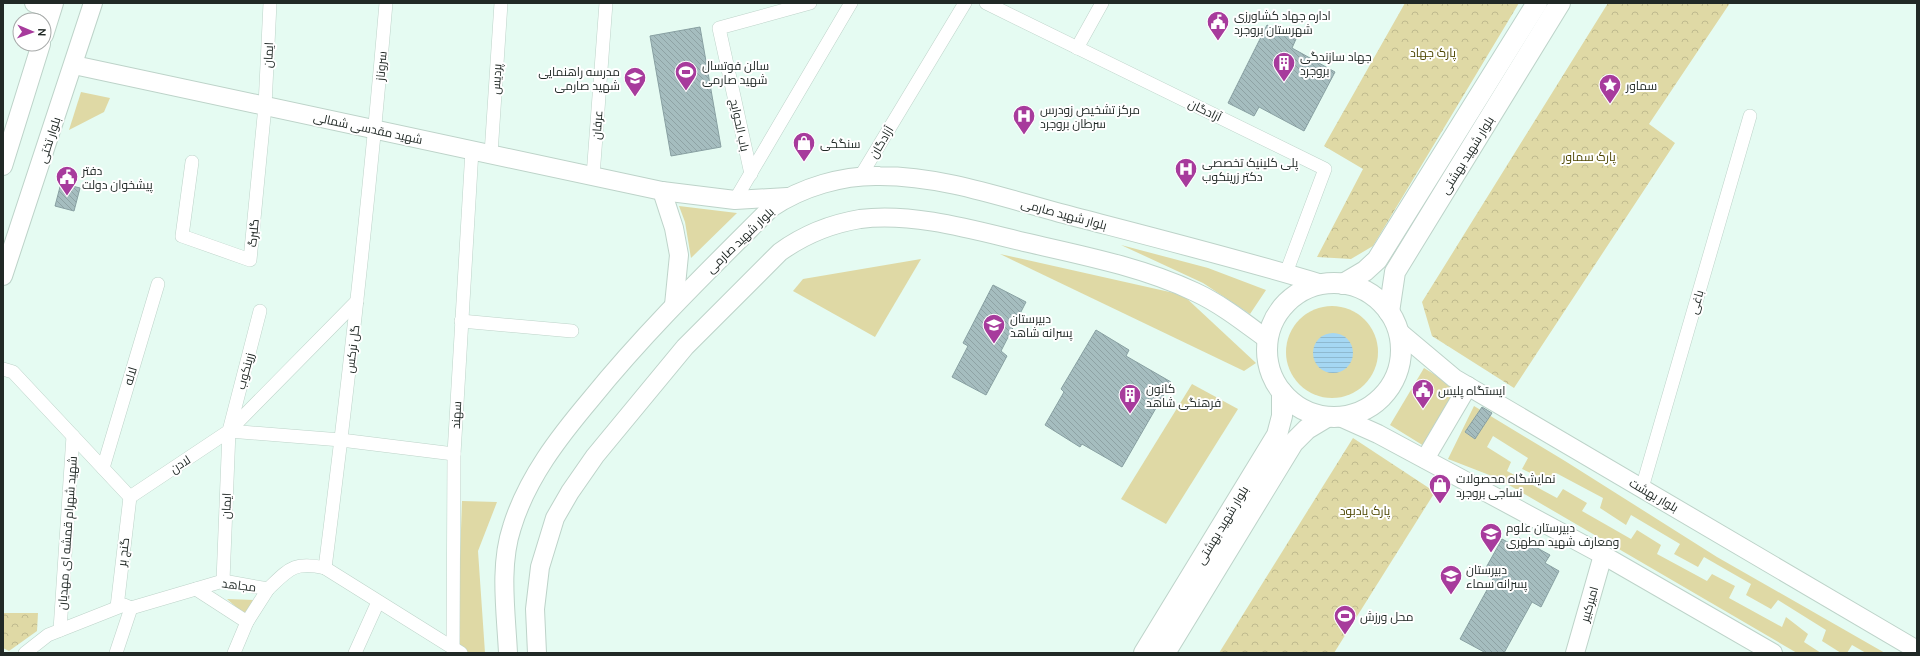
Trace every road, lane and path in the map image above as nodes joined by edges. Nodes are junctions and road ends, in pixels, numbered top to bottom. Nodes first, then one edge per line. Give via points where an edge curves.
1 (34, 3) edge
2 (93, 3) edge
3 (270, 3) edge
4 (386, 3) edge
5 (501, 3) edge
6 (606, 3) edge
7 (810, 3) edge
8 (851, 3) edge
9 (965, 3) edge
10 (986, 3) edge
11 (1102, 3) edge
12 (1537, 3) edge
13 (1560, 3) edge
14 (53, 5) edge
15 (1077, 48) junction
16 (39, 52) edge
17 (74, 65) junction
18 (265, 106) junction
19 (1750, 116) dead end
20 (376, 130) junction
21 (472, 150) junction
22 (491, 154) junction
23 (192, 162) dead end
24 (3, 166) edge
25 (751, 174) junction
26 (593, 176) junction
27 (860, 177) junction
28 (662, 191) junction
29 (787, 197) junction
30 (735, 200) junction
31 (1286, 273) junction
32 (3, 276) edge
33 (158, 284) dead end
34 (1322, 284) junction
35 (1343, 284) junction
36 (357, 301) junction
37 (674, 305) junction
38 (260, 311) dead end
39 (1389, 312) junction
40 (461, 321) junction
41 (1398, 331) junction
42 (572, 332) dead end
43 (1268, 340) junction
44 (3, 368) edge
45 (1468, 386) junction
46 (1282, 392) junction
47 (1334, 417) junction
48 (229, 432) junction
49 (73, 436) junction
50 (341, 440) junction
51 (454, 454) junction
52 (1425, 459) junction
53 (103, 468) junction
54 (1642, 488) junction
55 (130, 497) junction
56 (1603, 555) junction
57 (325, 568) junction
58 (223, 581) junction
59 (196, 589) junction
60 (268, 589) junction
61 (378, 602) junction
62 (117, 607) junction
63 (131, 608) junction
64 (247, 622) junction
65 (60, 630) junction
66 (1917, 650) edge
67 (457, 651) edge
68 (25, 653) edge
69 (116, 653) edge
70 (234, 653) edge
71 (355, 653) edge
72 (508, 653) edge
73 (537, 653) edge
74 (1144, 653) edge
75 (1165, 653) edge
76 (1575, 653) edge
77 (1773, 653) edge

1 - 14 main road
2 - 17 main road, بلوار تختی
3 - 18 street, ایمان
4 - 20 street, سروناز
5 - 22 street, پردیس
6 - 26 street, عرفان
7 - 25 street, باب الحوایج via 719,28
8 - 25 street, باب الحوایج
9 - 27 street, آزادگان
10 - 15 street, آزادگان
11 - 15 street
12 - 35 main road, بلوار شهید بهشتی via 1377,260 1364,272
13 - 39 main road, بلوار شهید بهشتی via 1395,272
15 - 31 street, آزادگان via 1325,169
16 - 24 main road
17 - 18 main road, شهید مقدسی شمالی
17 - 32 main road, بلوار تختی
18 - 20 main road, شهید مقدسی شمالی
18 - 23 street, گلبرگ via 250,260 182,236
19 - 54 street, باغی
20 - 21 main road, شهید مقدسی شمالی
20 - 36 street, گل نرکس
21 - 22 main road, شهید مقدسی شمالی
21 - 40 street, سهند
22 - 26 main road, شهید مقدسی شمالی
25 - 30 street, باب الحوایج
26 - 28 main road, شهید مقدسی شمالی
27 - 29 main road, بلوار شهید صارمی via 810,188
27 - 31 main road, بلوار شهید صارمی via 905,176 935,181
28 - 30 main road, شهید مقدسی شمالی
28 - 37 main road via 674,228 679,255
29 - 30 main road, شهید مقدسی شمالی
29 - 37 main road, بلوار شهید صارمی via 771,208
31 - 34 main road, بلوار شهید صارمی
33 - 53 street, لاله
34 - 35 main road
34 - 43 main road via 1303,291 1286,303 1274,320
35 - 39 main road via 1372,295
36 - 48 street, لادن
36 - 50 street, گل نرکس
37 - 72 main road, بلوار شهید صارمی via 604,383 560,438 520,504 511,527 505,563
38 - 48 street, زرینکوب
39 - 41 main road
40 - 42 street
40 - 51 street, سهند
41 - 45 main road, بلوار بهشت via 1454,378
41 - 47 main road via 1401,348 1399,364 1394,380 1384,394 1372,405 1356,413
43 - 46 main road via 1271,370
43 - 73 main road via 1224,308 1196,292 1160,277 1066,251 975,230 889,218 833,224 814,231 780,252 685,347 577,480 555,518 540,567 535,609
44 - 49 street via 13,372
45 - 52 main road
45 - 54 main road, بلوار بهشت
46 - 47 main road via 1310,413
46 - 74 main road, بلوار شهید بهشتی via 1282,416 1277,435
47 - 52 main road via 1363,426
47 - 75 main road, بلوار شهید بهشتی via 1307,429 1293,443
48 - 50 street
48 - 55 street, لادن
48 - 58 street, ایمان
49 - 53 street
49 - 65 street, شهید شهرام قمشه ای مهدیان
50 - 51 street
50 - 57 street, گل نرکس
51 - 67 street, سهند
52 - 56 main road
53 - 55 street
54 - 66 main road, بلوار بهشت
55 - 62 street, گنج بر
56 - 76 main road, امیرکبیر
56 - 77 main road
57 - 60 street, مجاهد via 307,564 289,569
57 - 61 street, مجاهد
58 - 59 street, مجاهد
58 - 60 street, مجاهد
59 - 63 street, مجاهد
59 - 64 street
60 - 64 street
61 - 67 street, مجاهد
61 - 71 street
62 - 63 street, مجاهد via 124,605
62 - 65 street, مجاهد
63 - 69 street
64 - 70 street
65 - 68 street, مجاهد via 48,635

